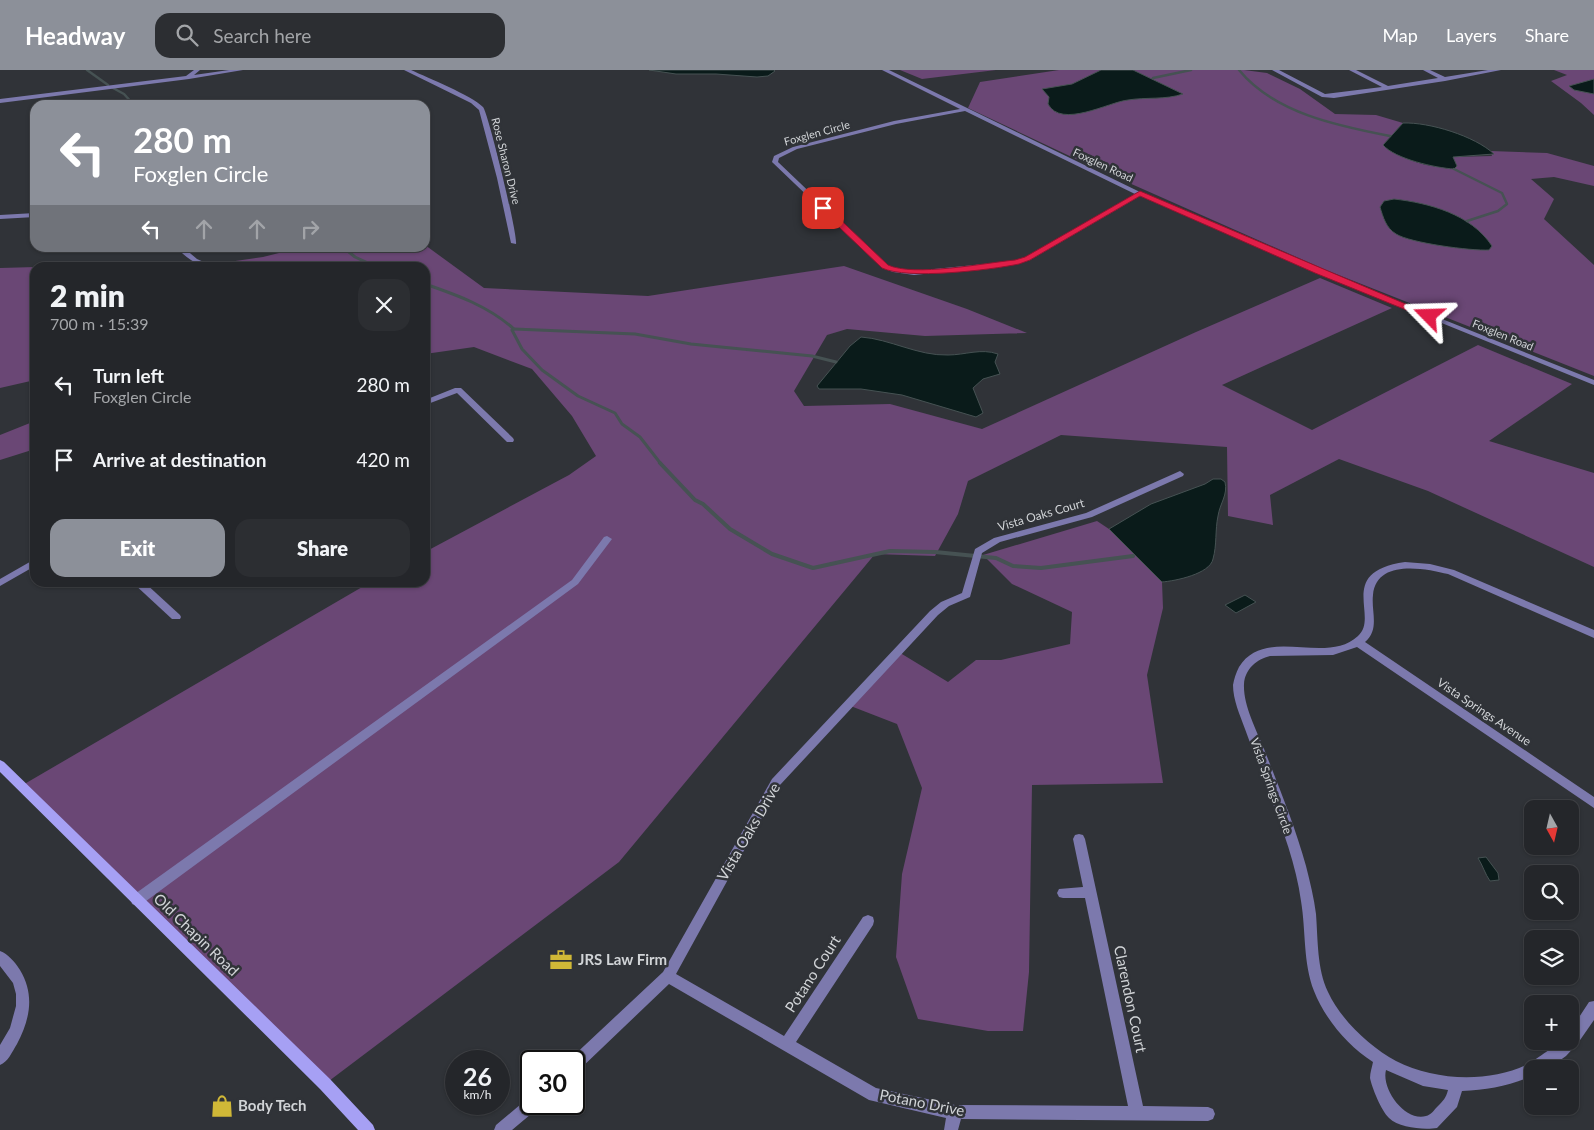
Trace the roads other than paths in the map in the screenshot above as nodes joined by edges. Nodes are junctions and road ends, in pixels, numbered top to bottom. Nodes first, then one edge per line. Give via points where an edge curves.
1 (197, 70) edge
2 (240, 70) edge
3 (406, 70) edge
4 (885, 70) edge
5 (1275, 70) edge
6 (1352, 70) edge
7 (1426, 70) edge
8 (1498, 70) edge
9 (188, 77) junction
10 (1445, 79) junction
11 (1388, 88) junction
12 (0, 101) edge
13 (963, 110) junction
14 (1140, 194) junction
15 (30, 215) edge
16 (0, 217) edge
17 (514, 242) dead end
18 (185, 252) edge
19 (200, 262) edge
20 (1594, 383) edge
21 (430, 401) edge
22 (510, 440) dead end
23 (1180, 474) dead end
24 (607, 539) dead end
25 (30, 565) edge
26 (0, 583) edge
27 (142, 587) edge
28 (966, 595) joint
29 (176, 617) dead end
30 (1594, 634) edge
31 (1358, 643) junction
32 (0, 765) edge
33 (1594, 803) edge
34 (1079, 839) dead end
35 (1090, 892) junction
36 (1063, 894) dead end
37 (137, 900) junction
38 (868, 921) dead end
39 (0, 957) edge
40 (668, 976) junction
41 (1594, 1008) edge
42 (786, 1045) junction
43 (585, 1055) edge
44 (0, 1058) edge
45 (1381, 1060) junction
46 (1456, 1086) junction
47 (955, 1112) junction
48 (520, 1114) edge
49 (1137, 1114) junction
50 (1208, 1114) dead end
51 (368, 1130) edge
52 (501, 1130) edge
53 (951, 1130) edge

1 - 9 street
2 - 9 street
3 - 17 street, Rose Sharon Drive via 482,109
4 - 13 street, Foxglen Road
5 - 11 street via 1324,96
6 - 11 street
7 - 10 street
8 - 10 street
9 - 12 street
10 - 11 street
13 - 14 street, Foxglen Road
13 - 14 street, Foxglen Circle via 896,122 794,148 779,154 775,162 885,267 903,272 1016,263
14 - 20 street, Foxglen Road via 1318,271
15 - 16 street
18 - 19 street
21 - 22 street via 458,390
23 - 28 street, Vista Oaks Court via 1089,515 997,540 976,556
24 - 37 street via 575,582
25 - 26 street
27 - 29 street
28 - 40 street, Vista Oaks Drive via 934,613 776,782
30 - 31 street via 1451,572 1404,565 1386,570 1374,578 1368,589 1371,626 1365,638
31 - 33 street, Vista Springs Avenue
31 - 45 street, Vista Springs Circle via 1332,651 1259,655 1247,664 1239,679 1239,688 1244,711 1305,886 1319,986 1336,1018 1364,1049
32 - 37 street, Old Chapin Road
34 - 35 street, Clarendon Court
35 - 36 street
35 - 49 street, Clarendon Court
37 - 51 street, Old Chapin Road
38 - 42 street, Potano Court
39 - 44 street via 17,977 24,998 20,1024
40 - 42 street, Potano Drive
40 - 43 street, Vista Oaks Drive
41 - 46 street, Vista Springs Circle via 1569,1046 1557,1056 1528,1071 1494,1082
42 - 47 street, Potano Drive via 874,1095
45 - 46 street, Vista Springs Circle via 1419,1079
45 - 46 street via 1377,1076 1381,1090 1394,1113 1417,1125 1432,1123 1452,1102
47 - 49 street, Potano Drive
47 - 53 street
48 - 52 street
49 - 50 street, Potano Drive

